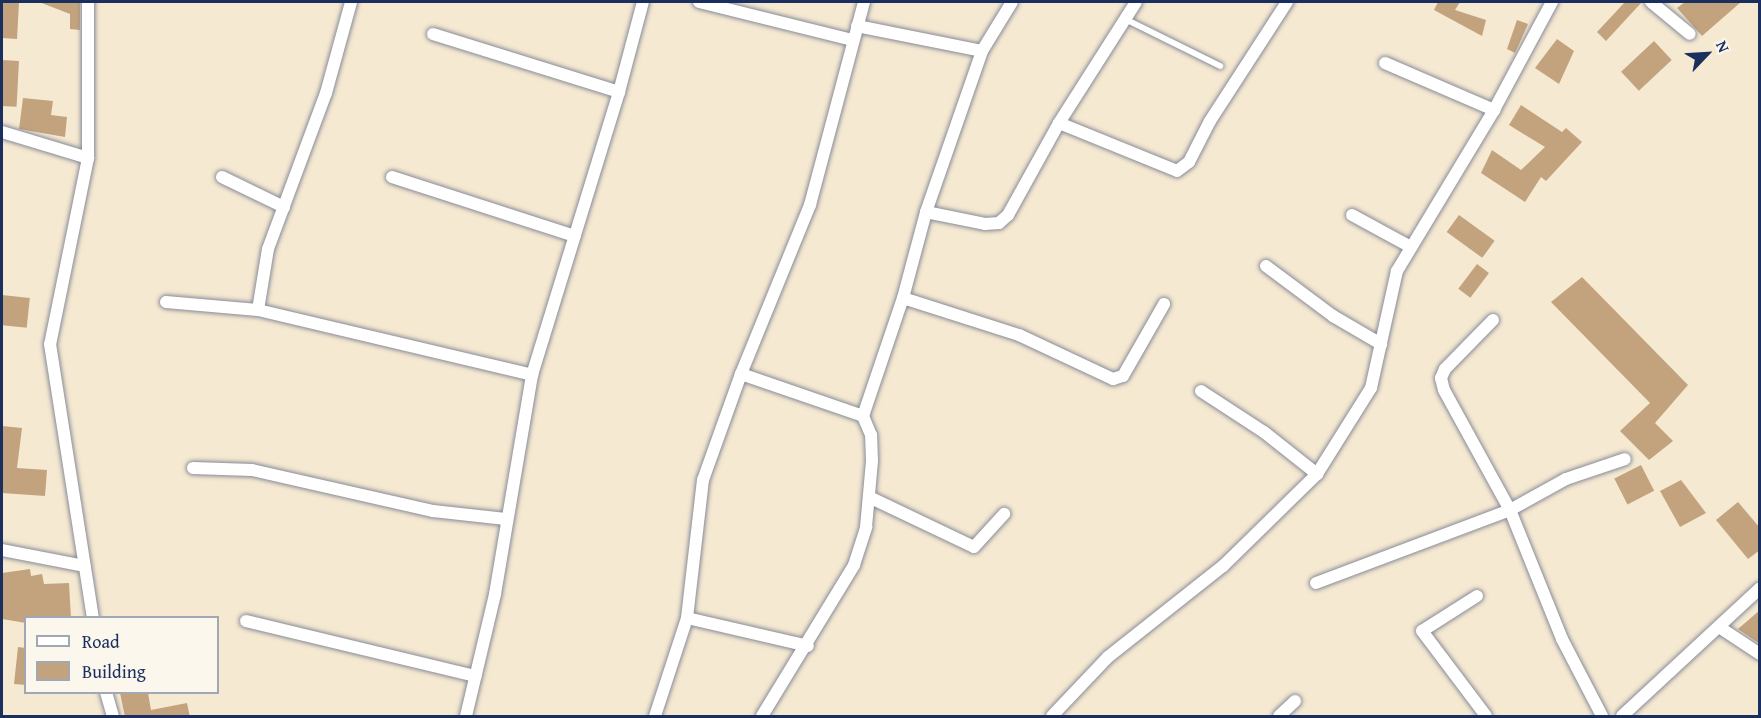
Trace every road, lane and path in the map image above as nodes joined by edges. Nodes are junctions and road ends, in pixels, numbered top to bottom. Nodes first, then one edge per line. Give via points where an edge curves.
1 (88, 2) edge
2 (351, 2) edge
3 (643, 2) edge
4 (699, 2) edge
5 (864, 2) edge
6 (1012, 2) edge
7 (1136, 2) edge
8 (1287, 2) edge
9 (1552, 2) edge
10 (1651, 2) edge
11 (728, 6) edge
12 (1126, 20) junction
13 (857, 26) junction
14 (433, 34) dead end
15 (1690, 34) dead end
16 (852, 40) junction
17 (982, 51) junction
18 (1385, 63) dead end
19 (1220, 66) dead end
20 (619, 92) junction
21 (1494, 110) junction
22 (1059, 123) junction
23 (2, 132) edge
24 (88, 158) junction
25 (222, 177) dead end
26 (392, 177) dead end
27 (284, 207) junction
28 (926, 212) junction
29 (1352, 215) dead end
30 (575, 236) junction
31 (1411, 247) junction
32 (1266, 266) dead end
33 (903, 298) junction
34 (166, 302) dead end
35 (1164, 304) dead end
36 (258, 310) junction
37 (1493, 320) dead end
38 (1381, 344) junction
39 (741, 374) junction
40 (532, 375) junction
41 (1201, 391) dead end
42 (863, 416) junction
43 (1626, 459) dead end
44 (194, 468) dead end
45 (1317, 474) junction
46 (869, 497) junction
47 (1510, 510) junction
48 (1004, 514) dead end
49 (506, 519) junction
50 (2, 550) edge
51 (84, 566) junction
52 (1317, 583) dead end
53 (1760, 588) edge
54 (1477, 596) dead end
55 (93, 616) edge
56 (687, 618) junction
57 (246, 621) dead end
58 (1719, 627) junction
59 (808, 646) junction
60 (1760, 654) edge
61 (475, 676) junction
62 (106, 694) edge
63 (1295, 701) dead end
64 (113, 717) edge
65 (466, 717) edge
66 (655, 717) edge
67 (762, 717) edge
68 (1052, 717) edge
69 (1280, 717) edge
70 (1486, 717) edge
71 (1602, 717) edge
72 (1622, 717) edge

1 - 24 street
2 - 27 street via 326,93
3 - 20 street
4 - 11 street
5 - 13 street
6 - 17 street
7 - 12 street
8 - 22 street via 1210,121 1189,162 1177,171
9 - 21 street
10 - 15 street
11 - 16 street
12 - 19 lane
12 - 22 street
13 - 16 street
13 - 17 street
14 - 20 street
16 - 39 street via 810,205
17 - 28 street
18 - 21 street
20 - 30 street
21 - 31 street
22 - 28 street via 1008,215 999,223
23 - 24 street
24 - 51 street via 50,344
25 - 27 street
26 - 30 street
27 - 36 street via 268,249
28 - 33 street
29 - 31 street
30 - 40 street
31 - 38 street via 1397,271
32 - 38 street via 1333,316
33 - 35 street via 1020,335 1113,379 1123,376
33 - 42 street
34 - 36 street
36 - 40 street
37 - 47 street via 1445,369 1441,378
38 - 45 street via 1371,388
39 - 42 street
39 - 56 street via 703,480
40 - 49 street
41 - 45 street via 1264,432
42 - 46 street via 871,435
43 - 47 street via 1566,479
44 - 49 street via 252,470 434,511
45 - 68 street via 1223,566 1108,657
46 - 48 street via 974,547
46 - 59 street via 866,527 854,565
47 - 52 street
47 - 71 street via 1562,639
49 - 61 street via 495,594
50 - 51 street
51 - 55 street
53 - 58 street
54 - 70 street via 1422,631
56 - 59 street
56 - 66 street
57 - 61 street
58 - 60 street
58 - 72 street
59 - 67 street
61 - 65 street
62 - 64 street
63 - 69 street

